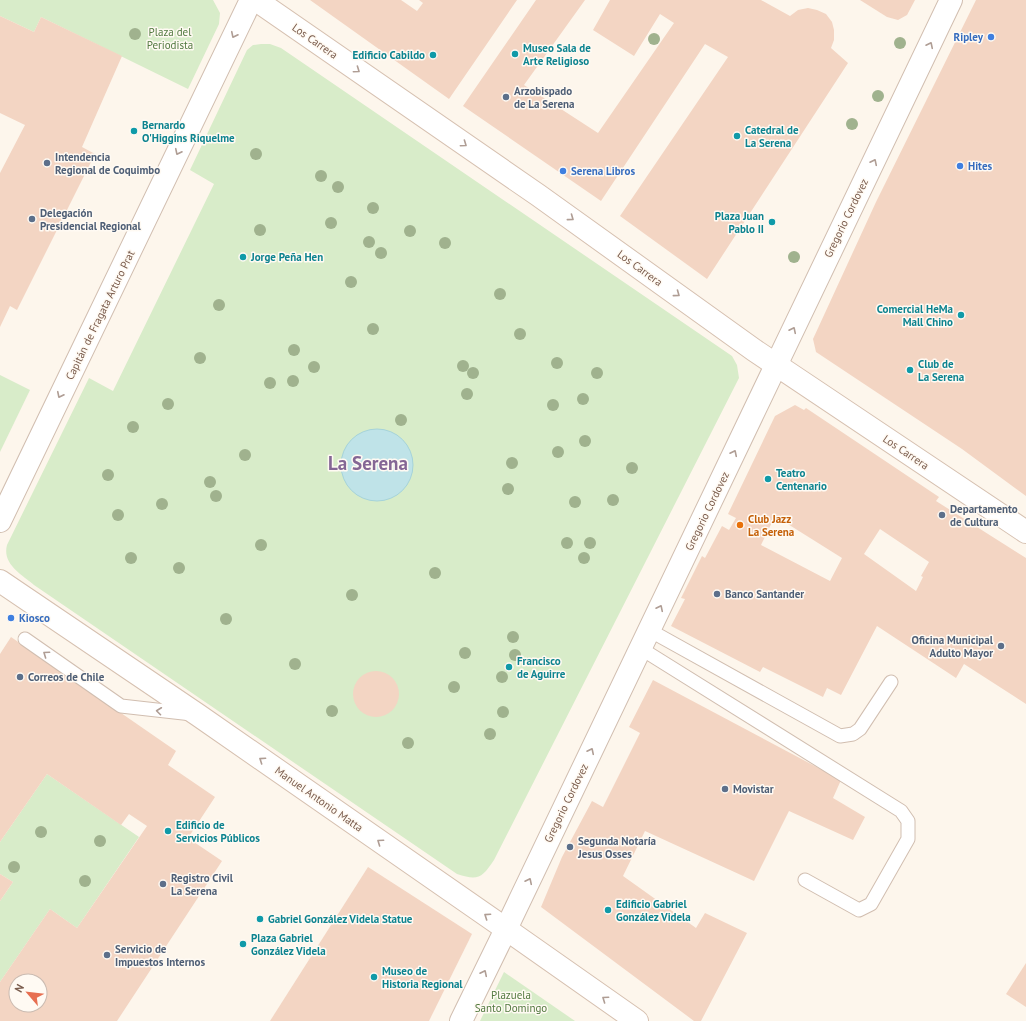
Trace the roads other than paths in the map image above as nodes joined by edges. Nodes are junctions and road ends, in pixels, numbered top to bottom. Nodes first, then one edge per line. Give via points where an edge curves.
1 (251, 0) edge
2 (256, 0) edge
3 (951, 0) edge
4 (776, 365) junction
5 (0, 521) edge
6 (1026, 532) edge
7 (0, 581) edge
8 (25, 639) dead end
9 (645, 639) junction
10 (891, 682) dead end
11 (198, 715) junction
12 (805, 880) dead end
13 (506, 929) junction
14 (461, 1021) edge
15 (637, 1021) edge

1 -> 5 street, Capitán de Fragata Arturo Prat
2 -> 4 street, Los Carrera via 532,190
4 -> 3 street, Gregorio Cordovez
4 - 6 street, Los Carrera
9 -> 4 street, Gregorio Cordovez
7 - 11 street, Manuel Antonio Matta
11 -> 8 lane via 121,706
9 - 10 lane via 840,736 853,734 860,729
9 - 12 lane via 901,811 908,821 908,839 871,904 859,910
13 -> 9 street, Gregorio Cordovez
13 -> 11 street, Manuel Antonio Matta
14 -> 13 street, Gregorio Cordovez
15 -> 13 street, Manuel Antonio Matta

